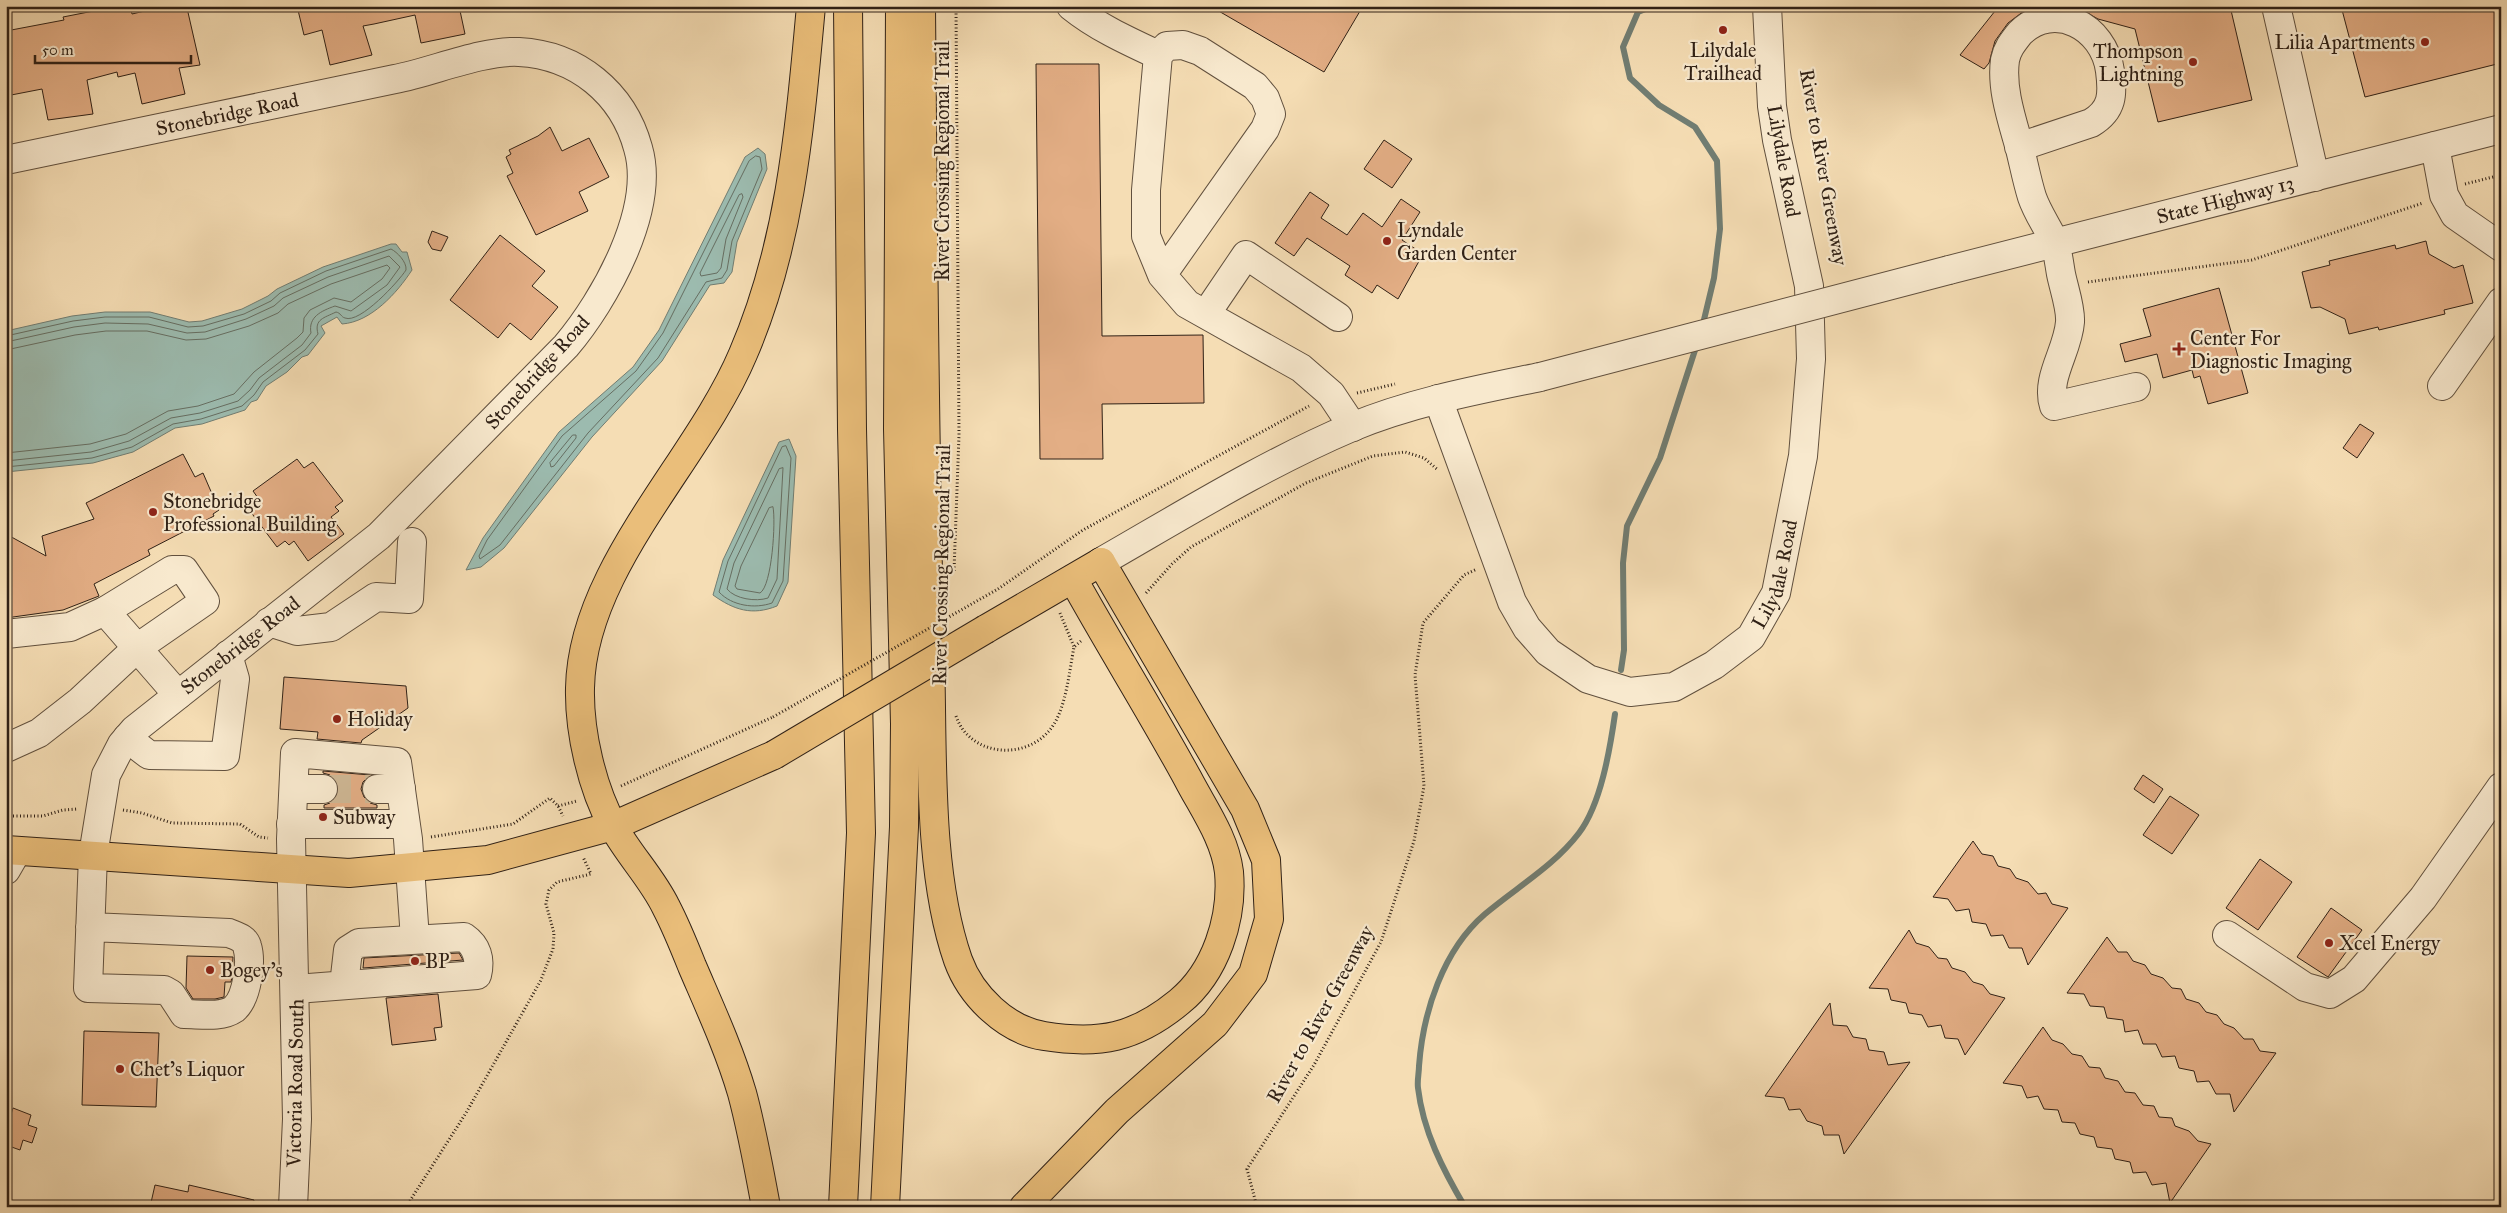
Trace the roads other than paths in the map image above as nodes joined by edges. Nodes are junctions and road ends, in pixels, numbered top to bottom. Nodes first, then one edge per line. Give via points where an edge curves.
1 (811, 6) edge
2 (848, 6) edge
3 (900, 6) edge
4 (921, 6) edge
5 (1071, 6) edge
6 (1767, 6) edge
7 (2276, 6) edge
8 (1158, 54) junction
9 (2501, 129) edge
10 (2435, 146) junction
11 (2019, 147) junction
12 (6, 160) edge
13 (2315, 177) junction
14 (2055, 243) junction
15 (2501, 247) edge
16 (1162, 275) junction
17 (2501, 302) edge
18 (1206, 314) junction
19 (1338, 317) dead end
20 (2442, 386) dead end
21 (2136, 387) dead end
22 (1438, 399) junction
23 (1353, 427) junction
24 (412, 542) dead end
25 (1101, 562) junction
26 (1062, 585) junction
27 (106, 611) junction
28 (269, 622) junction
29 (6, 634) edge
30 (137, 648) junction
31 (228, 655) junction
32 (178, 695) junction
33 (127, 738) junction
34 (6, 748) edge
35 (2501, 787) edge
36 (294, 789) junction
37 (323, 789) tunnel mouth
38 (291, 824) junction
39 (405, 824) junction
40 (613, 826) junction
41 (93, 855) junction
42 (10, 857) edge
43 (411, 868) junction
44 (293, 870) junction
45 (90, 927) junction
46 (2227, 935) dead end
47 (415, 939) junction
48 (344, 984) junction
49 (296, 990) junction
50 (293, 1207) edge
51 (766, 1207) edge
52 (843, 1207) edge
53 (885, 1207) edge
54 (1024, 1207) edge

1 - 40 main road via 799,141 780,249 762,309 725,392 611,575 587,643 580,688 584,730 595,787
2 - 52 main road via 852,429 861,832
3 - 53 main road via 898,429 905,724
4 - 26 main road via 927,547 935,826 943,908 960,964 977,995 1001,1017 1032,1034 1092,1040 1128,1034 1157,1019 1183,999 1206,971 1221,940 1228,911 1229,870 1219,836 1169,744 1099,626
5 - 8 street via 1110,32
6 - 22 street, Lilydale Road via 1772,106 1809,286 1811,359 1802,456 1776,593 1751,637 1714,665 1674,687 1630,692 1588,679 1548,652 1527,628 1512,602
7 - 13 street
8 - 16 street via 1146,190 1146,236
8 - 16 street via 1167,46 1183,45 1200,51 1255,86 1265,98 1271,114 1264,129
9 - 10 street, State Highway 13
10 - 13 street, State Highway 13
10 - 15 street via 2444,195 2455,215
11 - 11 street via 2004,83 2009,48 2034,18 2054,13 2075,18 2097,37 2109,65 2112,90 2108,108 2091,123
11 - 14 street via 2032,198
12 - 28 street, Stonebridge Road via 408,77 483,56 518,51 552,57 584,72 610,95 630,123 641,156 642,191 638,210 603,294 580,330 380,536
13 - 14 street, State Highway 13
14 - 21 street via 2070,322 2050,393 2054,406
14 - 22 street, State Highway 13, bridge via 1540,377
16 - 18 street via 1187,304
17 - 20 street
18 - 19 street via 1246,255
18 - 23 street via 1301,368 1331,394
22 - 23 street, State Highway 13
23 - 25 street, State Highway 13 via 1265,468
24 - 28 street via 409,599 376,597 331,627 297,632
25 - 26 main road
25 - 54 main road via 1245,809 1266,860 1269,919 1253,974 1215,1024 1118,1112
26 - 40 main road, bridge via 774,755
27 - 29 street via 70,627
27 - 30 street
27 - 30 street via 172,570 184,570 205,600
28 - 31 street, Stonebridge Road
30 - 32 street
30 - 34 street via 39,733
31 - 32 street, Stonebridge Road
31 - 33 street via 235,679 226,756 149,755
32 - 33 street, Stonebridge Road
33 - 41 street, Stonebridge Road via 106,775
35 - 46 street via 2423,898 2354,979 2330,994 2305,988
36 - 37 street
36 - 38 street, Victoria Road South
36 - 39 street, Victoria Road South via 295,753 397,762 389,789
38 - 39 street
38 - 44 street, Victoria Road South
39 - 43 street
40 - 43 main road via 488,860
40 - 51 main road via 666,905 719,1028 741,1092
41 - 42 main road
41 - 44 main road
41 - 45 street, Stonebridge Road
43 - 44 main road via 349,874
43 - 47 street
44 - 49 street, Victoria Road South
45 - 45 street, Stonebridge Road via 88,988 164,990 172,994 184,1014 222,1014 234,1008 245,996 247,946 241,937 229,933
47 - 48 street via 359,943 348,950
47 - 48 street via 464,936 474,944 480,965 477,975
48 - 49 street
49 - 50 street, Victoria Road South via 297,1119

